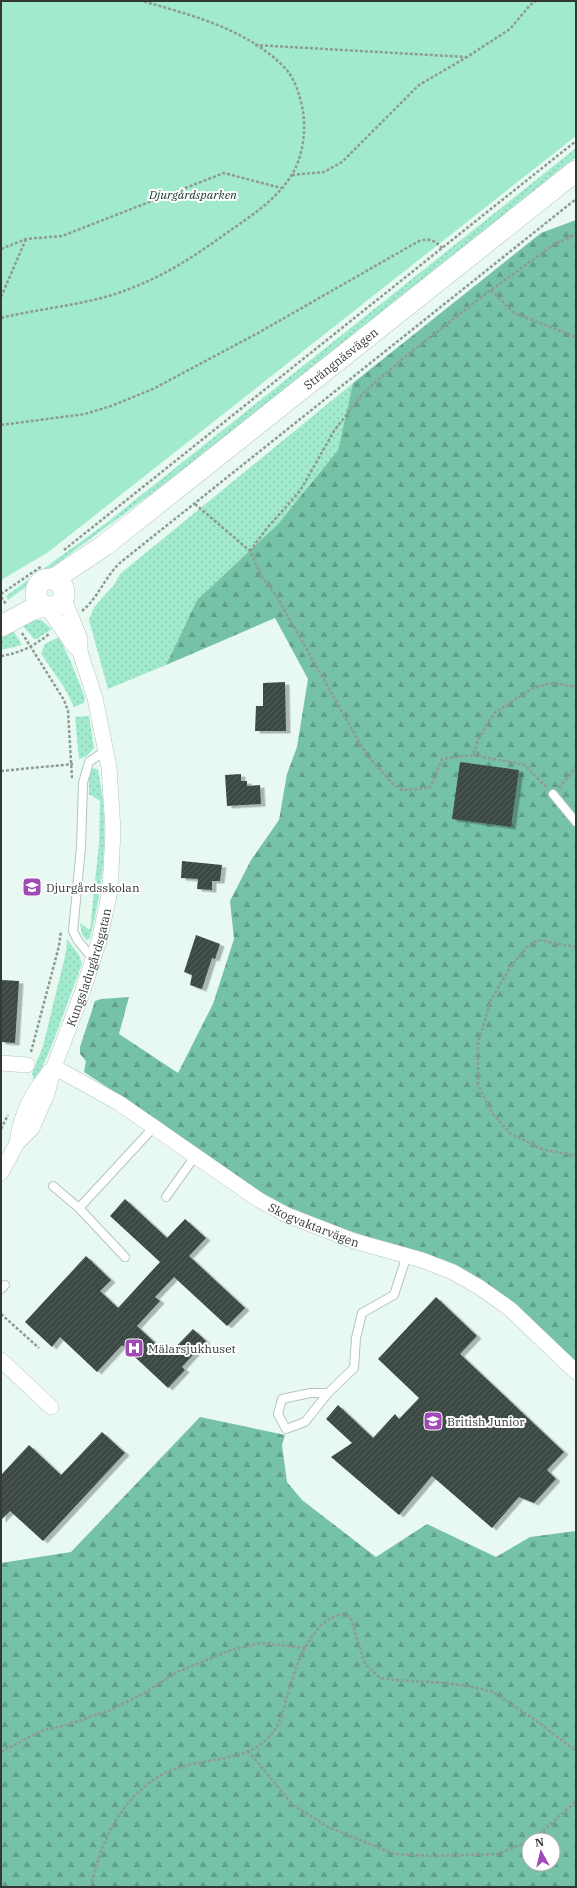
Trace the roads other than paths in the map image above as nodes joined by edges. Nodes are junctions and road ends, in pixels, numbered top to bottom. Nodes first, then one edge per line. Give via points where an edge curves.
1 (576, 171) edge
2 (51, 591) junction
3 (5, 611) edge
4 (106, 750) junction
5 (553, 794) road end
6 (576, 822) edge
7 (93, 959) junction
8 (1, 1063) edge
9 (27, 1065) road end
10 (54, 1067) junction
11 (154, 1127) junction
12 (196, 1155) junction
13 (1, 1174) edge
14 (53, 1186) dead end
15 (166, 1197) dead end
16 (79, 1208) junction
17 (407, 1256) junction
18 (125, 1257) dead end
19 (1, 1360) edge
20 (576, 1372) edge
21 (328, 1393) junction
22 (50, 1407) dead end

1 - 2 main road, Strängnäsvägen via 105,545
2 - 3 main road, Strängnäsvägen
2 - 4 street, Kungsladugårdsgatan via 71,642 80,652 95,698
4 - 7 street, Kungsladugårdsgatan via 110,767 113,830 110,891
4 - 7 lane via 89,762 83,783 81,847 73,931
5 - 6 lane
7 - 10 street, Kungsladugårdsgatan
8 - 9 street
10 - 11 street, Skogvaktarvägen via 119,1103
10 - 13 street, Kungsladugårdsgatan via 47,1094 32,1128 17,1144
11 - 12 street, Skogvaktarvägen
11 - 16 lane
12 - 15 lane
12 - 17 street, Skogvaktarvägen via 259,1200 287,1215 354,1241
14 - 16 lane
16 - 18 lane
17 - 20 street, Skogvaktarvägen via 453,1272 480,1287 510,1310
17 - 21 lane via 394,1294 362,1313 356,1338 354,1368
19 - 22 street
21 - 21 lane via 310,1392 282,1399 278,1414 286,1429 305,1422

